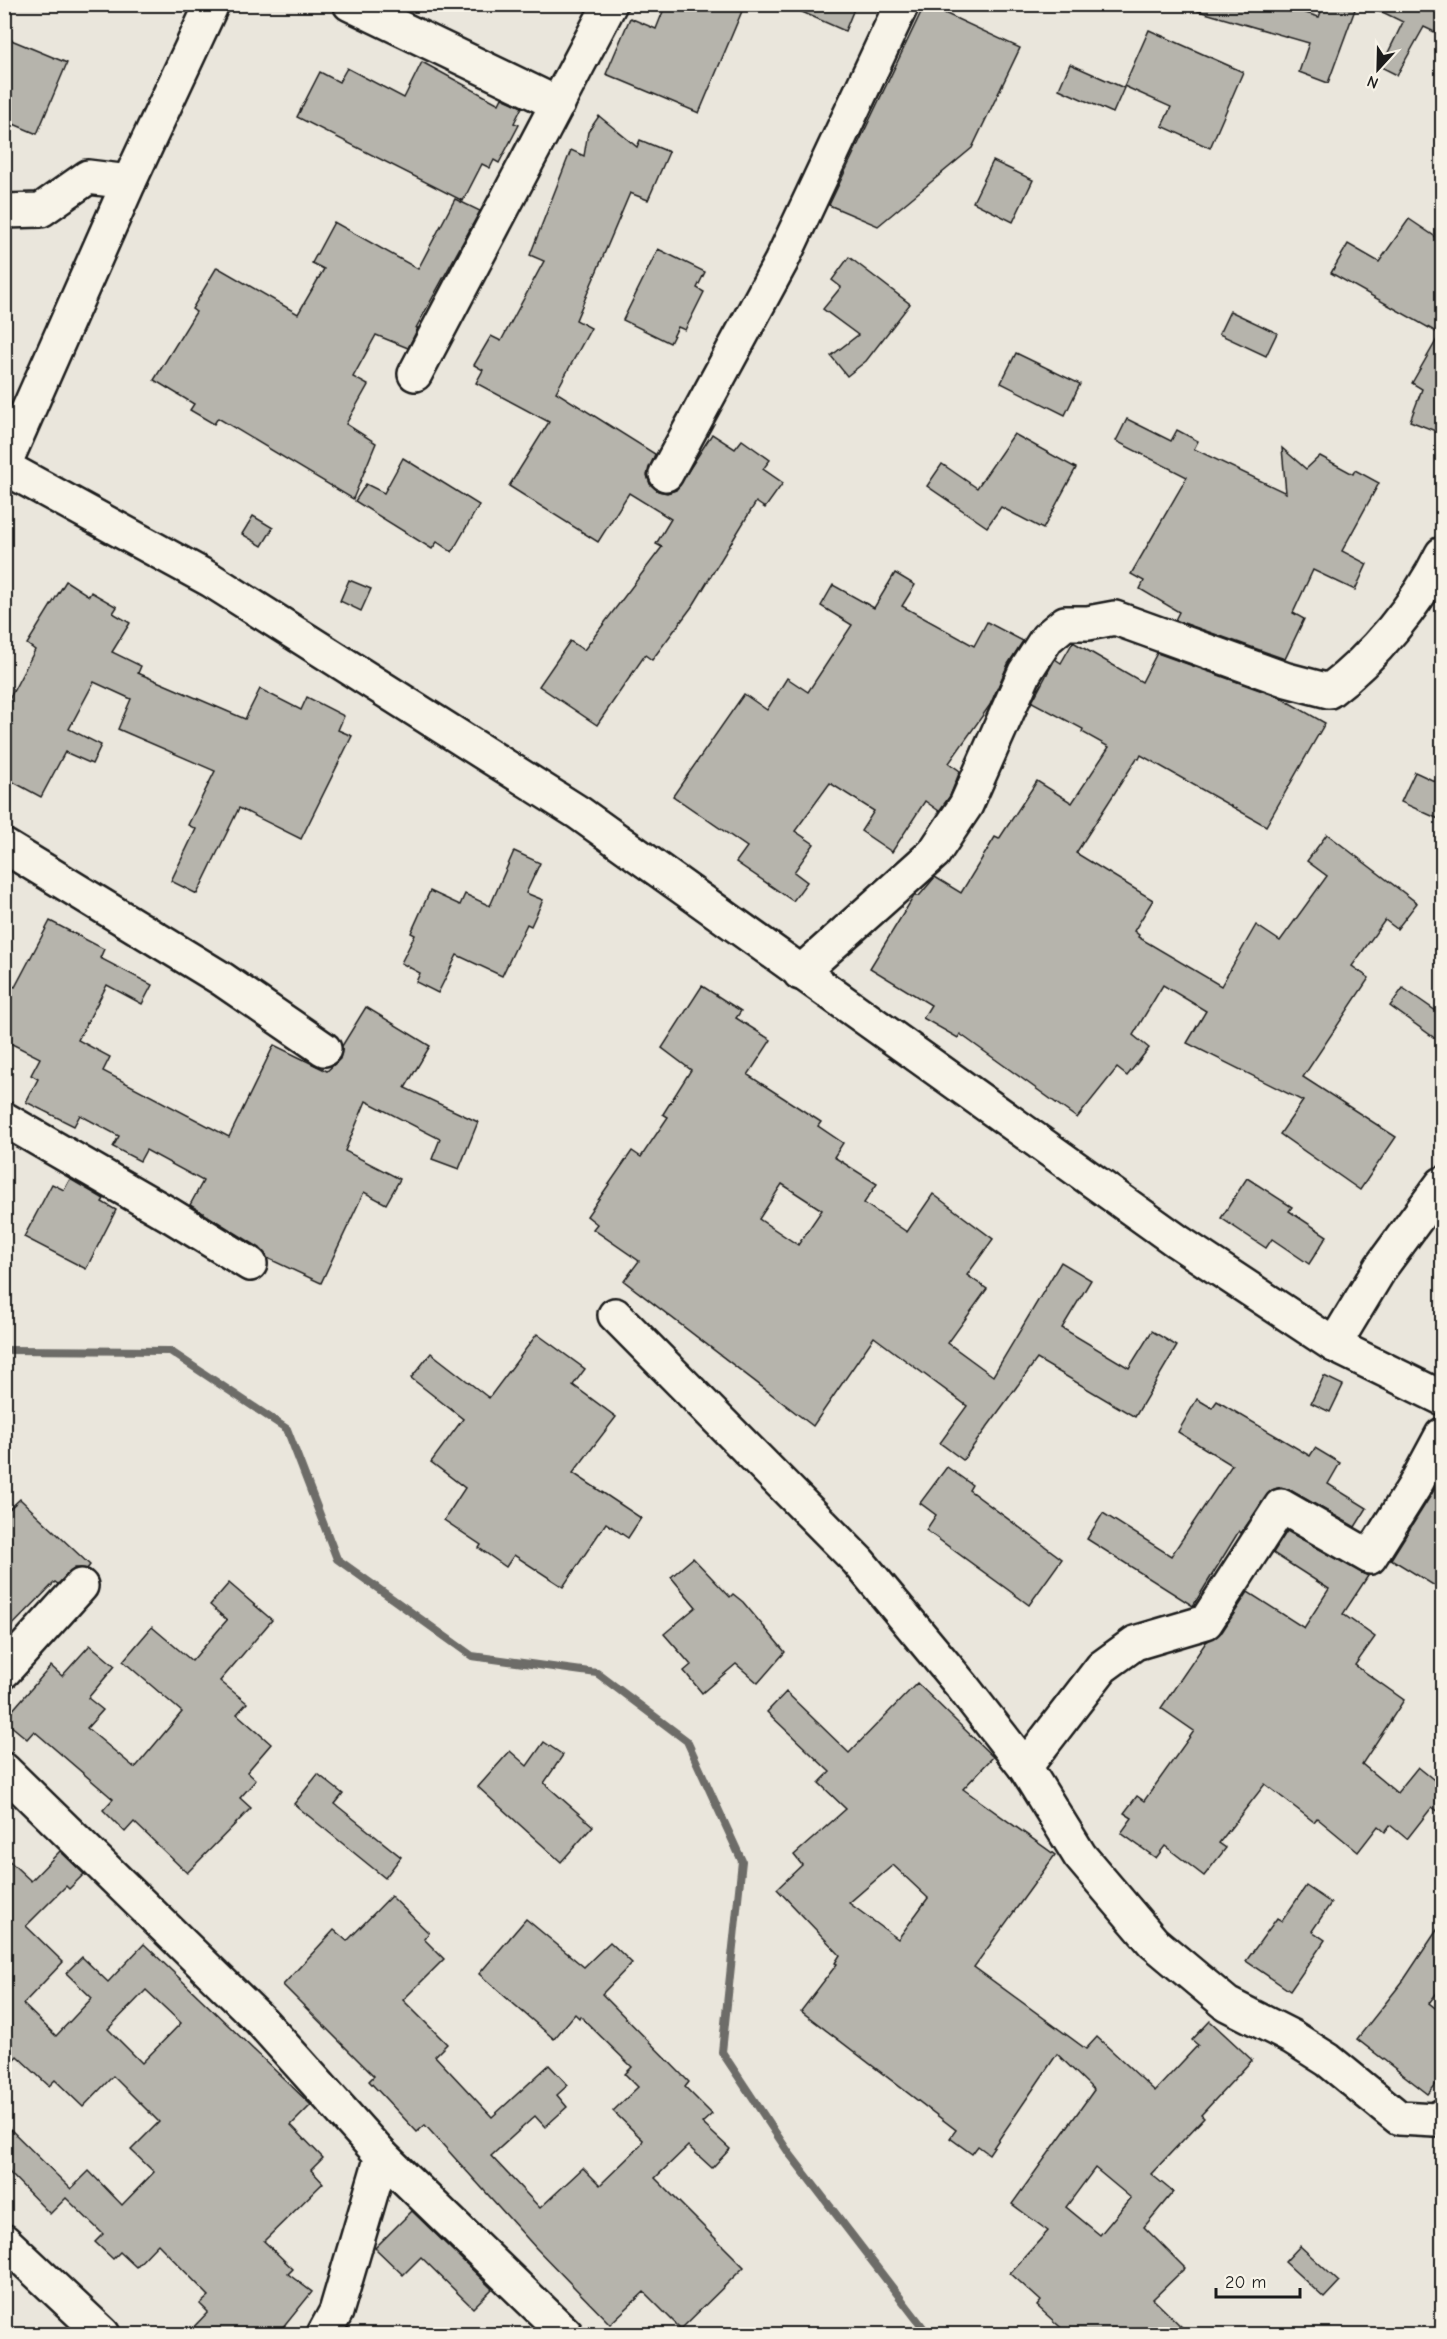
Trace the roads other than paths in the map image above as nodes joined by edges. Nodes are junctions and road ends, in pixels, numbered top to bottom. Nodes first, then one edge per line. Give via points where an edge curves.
1 (212, 4) edge
2 (350, 4) edge
3 (610, 4) edge
4 (902, 4) edge
5 (558, 104) junction
6 (129, 182) junction
7 (4, 211) edge
8 (415, 374) dead end
9 (4, 466) edge
10 (666, 474) dead end
11 (1443, 554) edge
12 (4, 846) edge
13 (801, 973) junction
14 (324, 1049) dead end
15 (4, 1119) edge
16 (1443, 1184) edge
17 (249, 1264) dead end
18 (615, 1315) dead end
19 (1334, 1345) junction
20 (1443, 1398) edge
21 (1443, 1435) edge
22 (81, 1586) dead end
23 (4, 1671) edge
24 (1024, 1767) junction
25 (4, 1770) edge
26 (1443, 2116) edge
27 (382, 2157) junction
28 (4, 2241) edge
29 (103, 2334) edge
30 (324, 2334) edge
31 (566, 2334) edge

1 - 6 street
2 - 5 street
3 - 5 street
4 - 10 street via 781,262
5 - 8 street
6 - 7 street via 88,177 41,210
6 - 9 street
9 - 13 street via 211,580 579,813
11 - 13 street via 1381,643 1329,691 1287,680 1115,618 1065,623 1047,638 1025,672 966,806 934,853
12 - 14 street via 222,979
13 - 19 street via 1177,1241
15 - 17 street
16 - 19 street via 1381,1267
18 - 24 street via 858,1561
19 - 20 street
21 - 24 street via 1370,1557 1281,1506 1206,1622 1135,1643 1102,1667
22 - 23 street
24 - 26 street via 1080,1856 1153,1942 1219,1997 1328,2060 1399,2118 1435,2120
25 - 27 street via 261,2021
27 - 30 street via 336,2312
27 - 31 street
28 - 29 street

